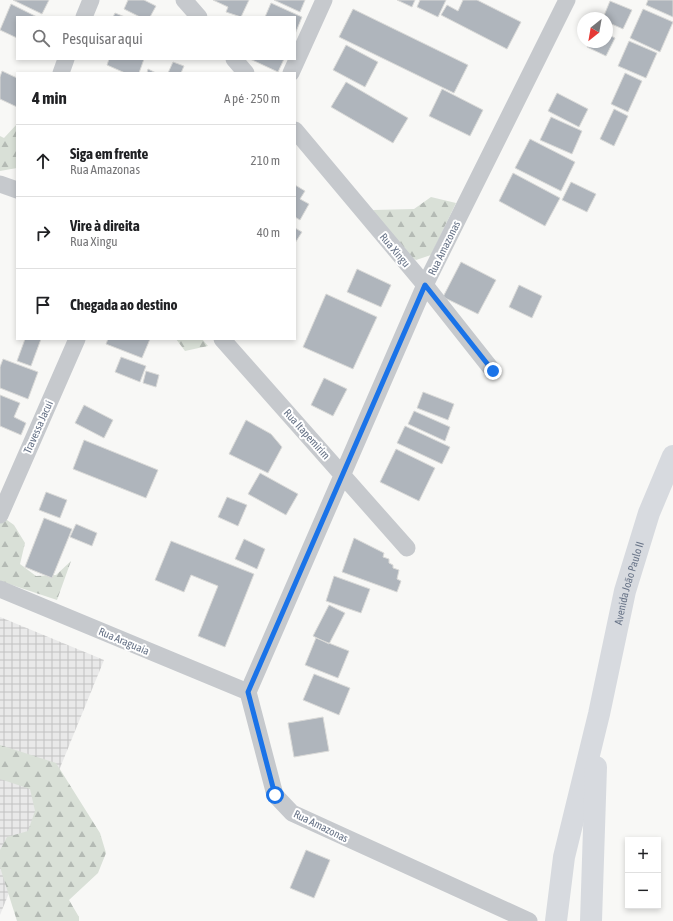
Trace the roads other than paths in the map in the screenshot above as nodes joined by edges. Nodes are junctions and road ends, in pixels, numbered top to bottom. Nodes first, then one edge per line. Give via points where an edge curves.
1 (91, 0) edge
2 (184, 0) edge
3 (324, 0) edge
4 (567, 0) edge
5 (84, 16) edge
6 (198, 16) edge
7 (66, 60) edge
8 (235, 60) edge
9 (61, 72) edge
10 (245, 72) edge
11 (291, 72) edge
12 (296, 131) edge
13 (425, 285) junction
14 (77, 340) edge
15 (223, 340) edge
16 (493, 371) dead end
17 (673, 456) edge
18 (344, 476) junction
19 (0, 515) edge
20 (407, 548) dead end
21 (0, 589) edge
22 (248, 692) junction
23 (600, 714) junction
24 (529, 921) edge
25 (556, 921) edge
26 (591, 921) edge

1 - 5 street
2 - 6 street
3 - 11 street
4 - 13 street, Rua Amazonas
7 - 9 street
8 - 10 street
12 - 13 street, Rua Xingu
13 - 16 street, Rua Xingu
13 - 18 street, Rua Amazonas
14 - 19 street, Travessa Jacui
15 - 18 street, Rua Itapemirim
17 - 23 main road, Avenida João Paulo II via 649,513 625,591
18 - 20 street, Rua Itapemirim
18 - 22 street, Rua Amazonas
21 - 22 street, Rua Araguaia
22 - 24 street, Rua Amazonas via 275,795 292,814
23 - 25 main road, Avenida João Paulo II via 564,857
23 - 26 main road, Avenida João Paulo II

